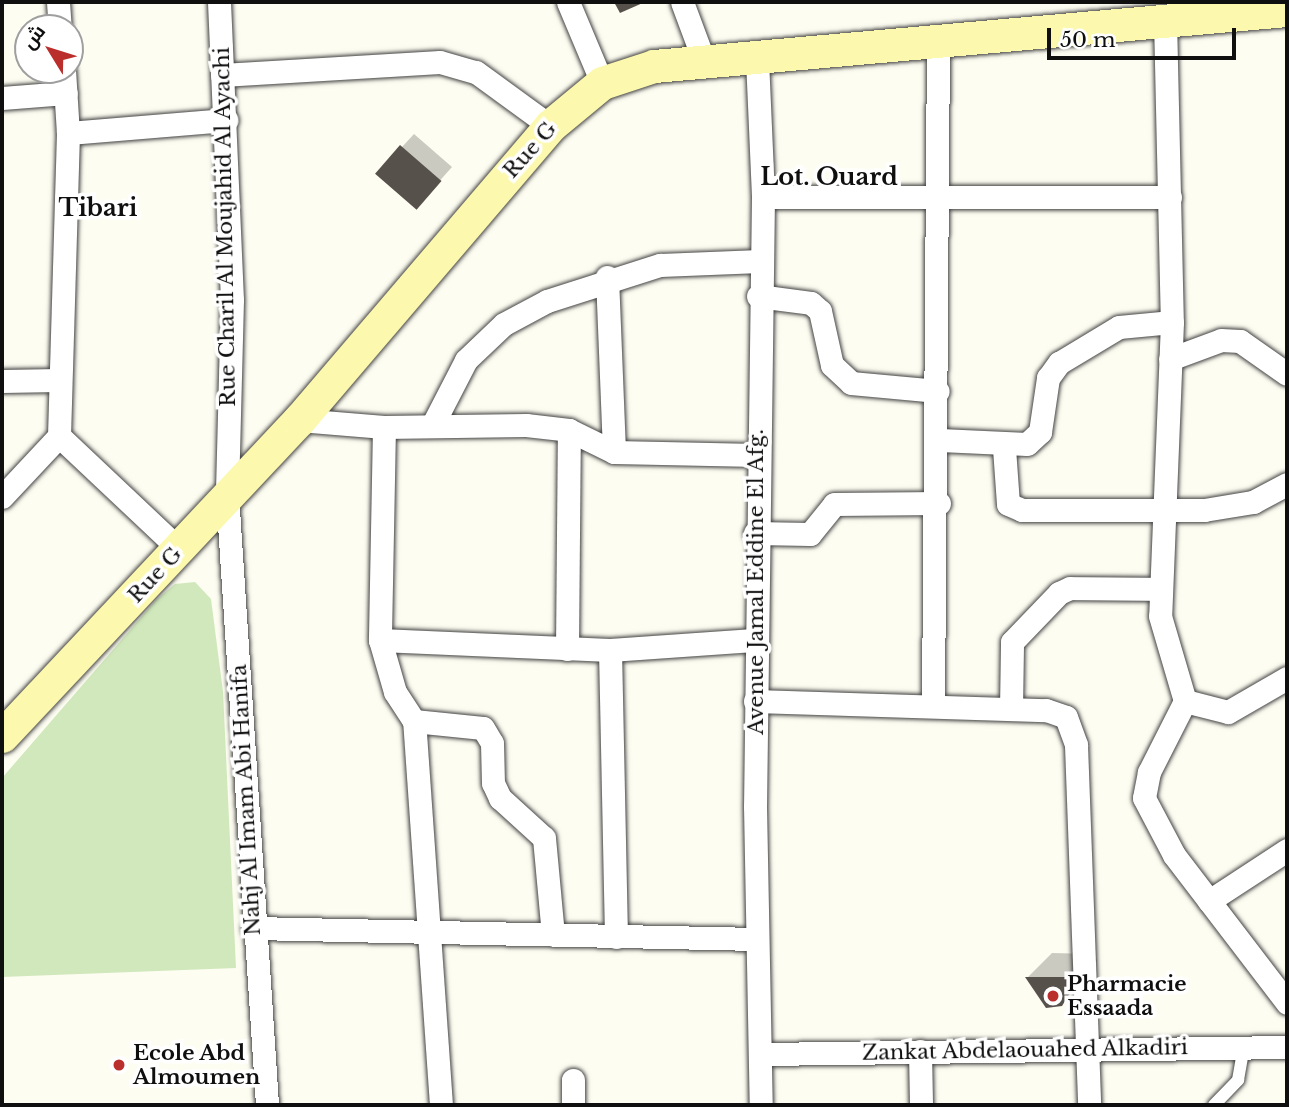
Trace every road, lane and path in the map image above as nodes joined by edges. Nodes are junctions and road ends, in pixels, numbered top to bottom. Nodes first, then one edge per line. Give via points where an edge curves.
1 (219, 2) edge
2 (568, 2) edge
3 (682, 2) edge
4 (1287, 10) edge
5 (1165, 19) junction
6 (939, 40) junction
7 (757, 58) junction
8 (704, 61) junction
9 (222, 75) junction
10 (601, 83) junction
11 (54, 84) edge
12 (65, 84) edge
13 (2, 98) edge
14 (226, 120) junction
15 (550, 126) junction
16 (68, 133) junction
17 (763, 197) junction
18 (1170, 197) junction
19 (937, 199) junction
20 (760, 261) junction
21 (607, 277) junction
22 (758, 296) junction
23 (1172, 322) junction
24 (1170, 359) junction
25 (1287, 374) edge
26 (60, 380) junction
27 (2, 381) edge
28 (938, 391) junction
29 (299, 420) junction
30 (432, 426) junction
31 (384, 427) junction
32 (569, 430) junction
33 (59, 436) junction
34 (940, 440) junction
35 (1004, 447) junction
36 (614, 452) junction
37 (757, 455) junction
38 (1287, 484) edge
39 (227, 494) junction
40 (2, 497) edge
41 (939, 502) junction
42 (1165, 508) junction
43 (755, 533) junction
44 (180, 550) junction
45 (1161, 589) junction
46 (380, 640) junction
47 (754, 640) junction
48 (567, 649) junction
49 (610, 650) junction
50 (1287, 678) edge
51 (755, 701) junction
52 (1185, 701) junction
53 (933, 706) junction
54 (1012, 709) junction
55 (414, 721) junction
56 (2, 736) edge
57 (1287, 850) edge
58 (1209, 901) junction
59 (253, 929) junction
60 (430, 931) junction
61 (553, 935) junction
62 (615, 937) junction
63 (757, 939) junction
64 (1287, 1003) edge
65 (1244, 1047) junction
66 (1287, 1047) edge
67 (1088, 1049) junction
68 (920, 1051) junction
69 (762, 1054) junction
70 (573, 1080) dead end
71 (267, 1105) edge
72 (442, 1105) edge
73 (573, 1105) edge
74 (761, 1105) edge
75 (921, 1105) edge
76 (1089, 1105) edge
77 (1214, 1105) edge

1 - 9 street, Rue Charil Al Moujahid Al Ayachi
2 - 10 street
3 - 8 street
4 - 5 street, Rue G
5 - 6 street, Rue G
5 - 18 street
6 - 7 street, Rue G
6 - 19 street
7 - 8 street, Rue G
7 - 17 street, Avenue Jamal Eddine El Afg.
8 - 10 street, Rue G via 654,66
9 - 14 street, Rue Charil Al Moujahid Al Ayachi
9 - 15 street via 440,62 476,72
10 - 15 street, Rue G
11 - 13 street
12 - 16 street
14 - 16 street
14 - 39 street, Rue Charil Al Moujahid Al Ayachi via 232,300
15 - 29 street, Rue G
16 - 26 street
17 - 19 street
17 - 20 street, Avenue Jamal Eddine El Afg.
18 - 19 street
18 - 23 street
19 - 28 street
20 - 21 street via 660,265
20 - 22 street, Avenue Jamal Eddine El Afg.
21 - 30 street via 504,324 466,360
21 - 36 street
22 - 28 street via 811,303 820,311 832,365 851,383
22 - 37 street, Avenue Jamal Eddine El Afg.
23 - 24 street
23 - 35 street via 1119,327 1083,343 1048,378 1040,432 1027,444
24 - 25 street via 1221,340 1240,341
24 - 42 street
26 - 27 street
26 - 33 street
28 - 34 street
29 - 31 street
29 - 39 street, Rue G
30 - 31 street
30 - 32 street
31 - 46 street
32 - 36 street
32 - 48 street
33 - 40 street
33 - 44 street
34 - 35 street
34 - 41 street
35 - 42 street via 1005,494 1015,509
36 - 37 street
37 - 43 street, Avenue Jamal Eddine El Afg.
38 - 42 street via 1233,506
39 - 44 street, Rue G
39 - 59 street, Nahj Al Imam Abi Hanifa
41 - 43 street via 834,504 810,534
41 - 53 street
42 - 45 street
43 - 47 street, Avenue Jamal Eddine El Afg.
44 - 56 street, Rue G
45 - 52 street via 1162,632
45 - 54 street via 1070,587 1059,593 1012,642
46 - 48 street
46 - 55 street via 395,692
47 - 49 street
47 - 51 street, Avenue Jamal Eddine El Afg.
48 - 49 street
49 - 62 street
50 - 52 street via 1228,712
51 - 53 street
51 - 63 street, Avenue Jamal Eddine El Afg.
52 - 58 street via 1153,763 1144,798 1154,826
53 - 54 street
54 - 67 street via 1057,712 1073,727
55 - 60 street
55 - 61 street via 483,728 492,743 492,783 500,798 544,838
57 - 58 street
58 - 64 street
59 - 60 street
59 - 71 street, Nahj Al Imam Abi Hanifa
60 - 61 street
60 - 72 street
61 - 62 street
62 - 63 street
63 - 69 street, Avenue Jamal Eddine El Afg.
65 - 66 street, Zankat Abdelaouahed Alkadiri
65 - 67 street, Zankat Abdelaouahed Alkadiri
65 - 77 lane via 1238,1080
67 - 68 street, Zankat Abdelaouahed Alkadiri
67 - 76 street
68 - 69 street, Zankat Abdelaouahed Alkadiri
68 - 75 street
69 - 74 street, Avenue Jamal Eddine El Afg.
70 - 73 street

